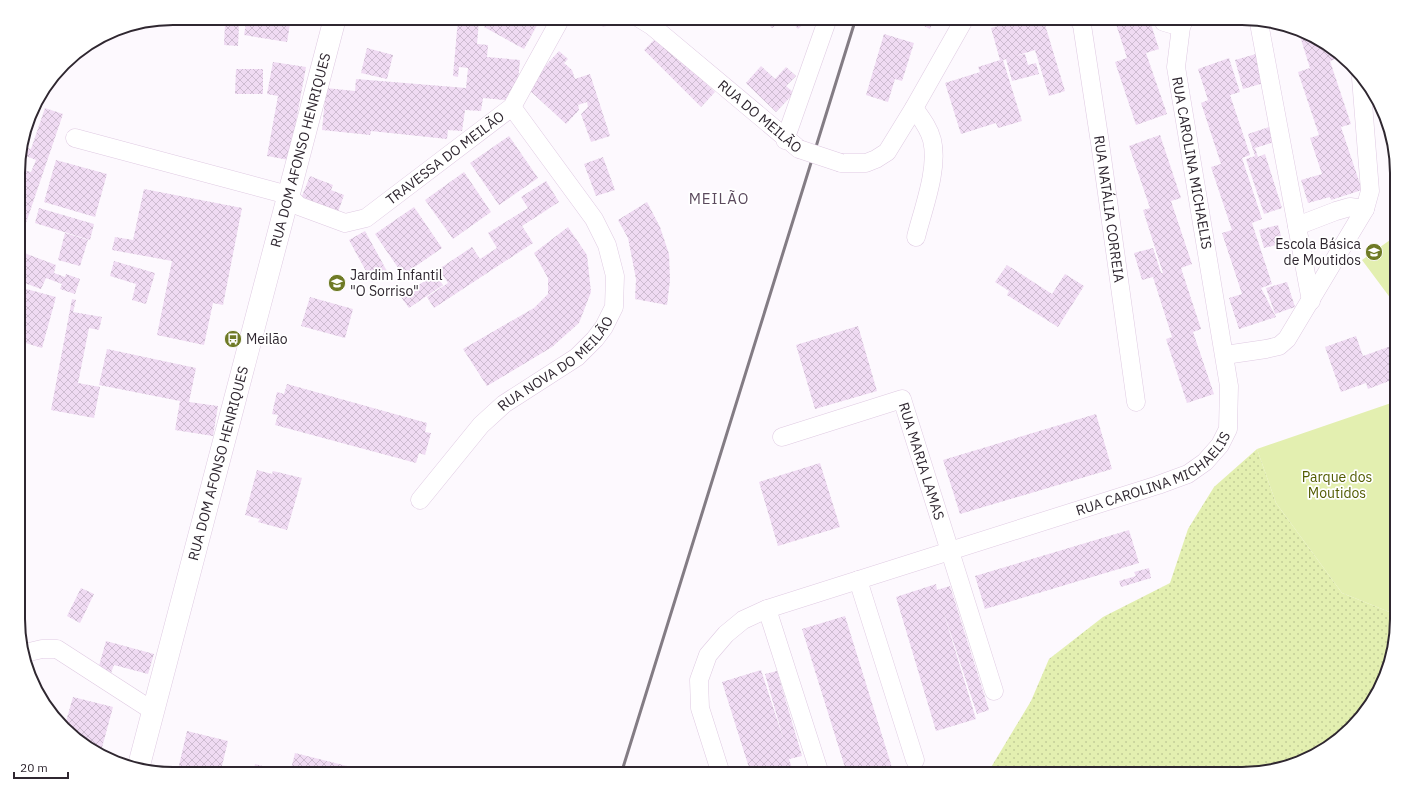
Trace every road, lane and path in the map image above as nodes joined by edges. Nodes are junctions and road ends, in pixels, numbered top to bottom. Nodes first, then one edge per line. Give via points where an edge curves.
1 (333, 25) edge
2 (557, 25) edge
3 (649, 25) edge
4 (826, 25) edge
5 (961, 25) edge
6 (1082, 25) edge
7 (1183, 25) edge
8 (1260, 26) edge
9 (1362, 87) edge
10 (512, 108) junction
11 (914, 108) junction
12 (75, 138) dead end
13 (792, 144) junction
14 (288, 195) junction
15 (1365, 209) junction
16 (1297, 226) junction
17 (916, 237) dead end
18 (1311, 301) junction
19 (1225, 355) junction
20 (1136, 402) dead end
21 (782, 437) dead end
22 (420, 500) dead end
23 (950, 551) junction
24 (858, 580) junction
25 (767, 609) junction
26 (29, 652) edge
27 (994, 691) dead end
28 (153, 711) junction
29 (915, 760) dead end
30 (140, 763) edge
31 (719, 767) edge
32 (818, 767) edge

1 - 14 main road, RUA DOM AFONSO HENRIQUES
2 - 10 street, TRAVESSA DO MEILÃO
3 - 13 street, RUA DO MEILÃO
4 - 13 street
5 - 11 street, RUA DO MEILÃO
6 - 20 street, RUA NATÁLIA CORREIA
7 - 19 street, RUA CAROLINA MICHAELIS via 1176,67
8 - 16 street
9 - 15 street via 1370,191
10 - 14 street, TRAVESSA DO MEILÃO via 366,218 345,223 299,206
10 - 22 street, RUA NOVA DO MEILÃO via 594,219 607,246 615,276 614,307 604,327 577,357 504,404 481,426
11 - 13 street, RUA DO MEILÃO, bridge via 887,152 866,163 842,163
11 - 17 street via 932,140 934,159 932,179
12 - 14 street
14 - 28 main road, RUA DOM AFONSO HENRIQUES
15 - 16 street via 1350,207
15 - 18 street
16 - 18 street
18 - 19 street via 1287,339 1279,346
19 - 23 street, RUA CAROLINA MICHAELIS via 1230,386 1228,429 1220,445 1188,474
21 - 23 street, RUA MARIA LAMAS via 902,399
23 - 24 street, RUA CAROLINA MICHAELIS
23 - 27 street
24 - 25 street, RUA CAROLINA MICHAELIS
24 - 29 street
25 - 31 street, RUA CAROLINA MICHAELIS via 743,620 726,634 708,655 699,680 700,708
25 - 32 street
26 - 28 street via 57,649
28 - 30 main road, RUA DOM AFONSO HENRIQUES

